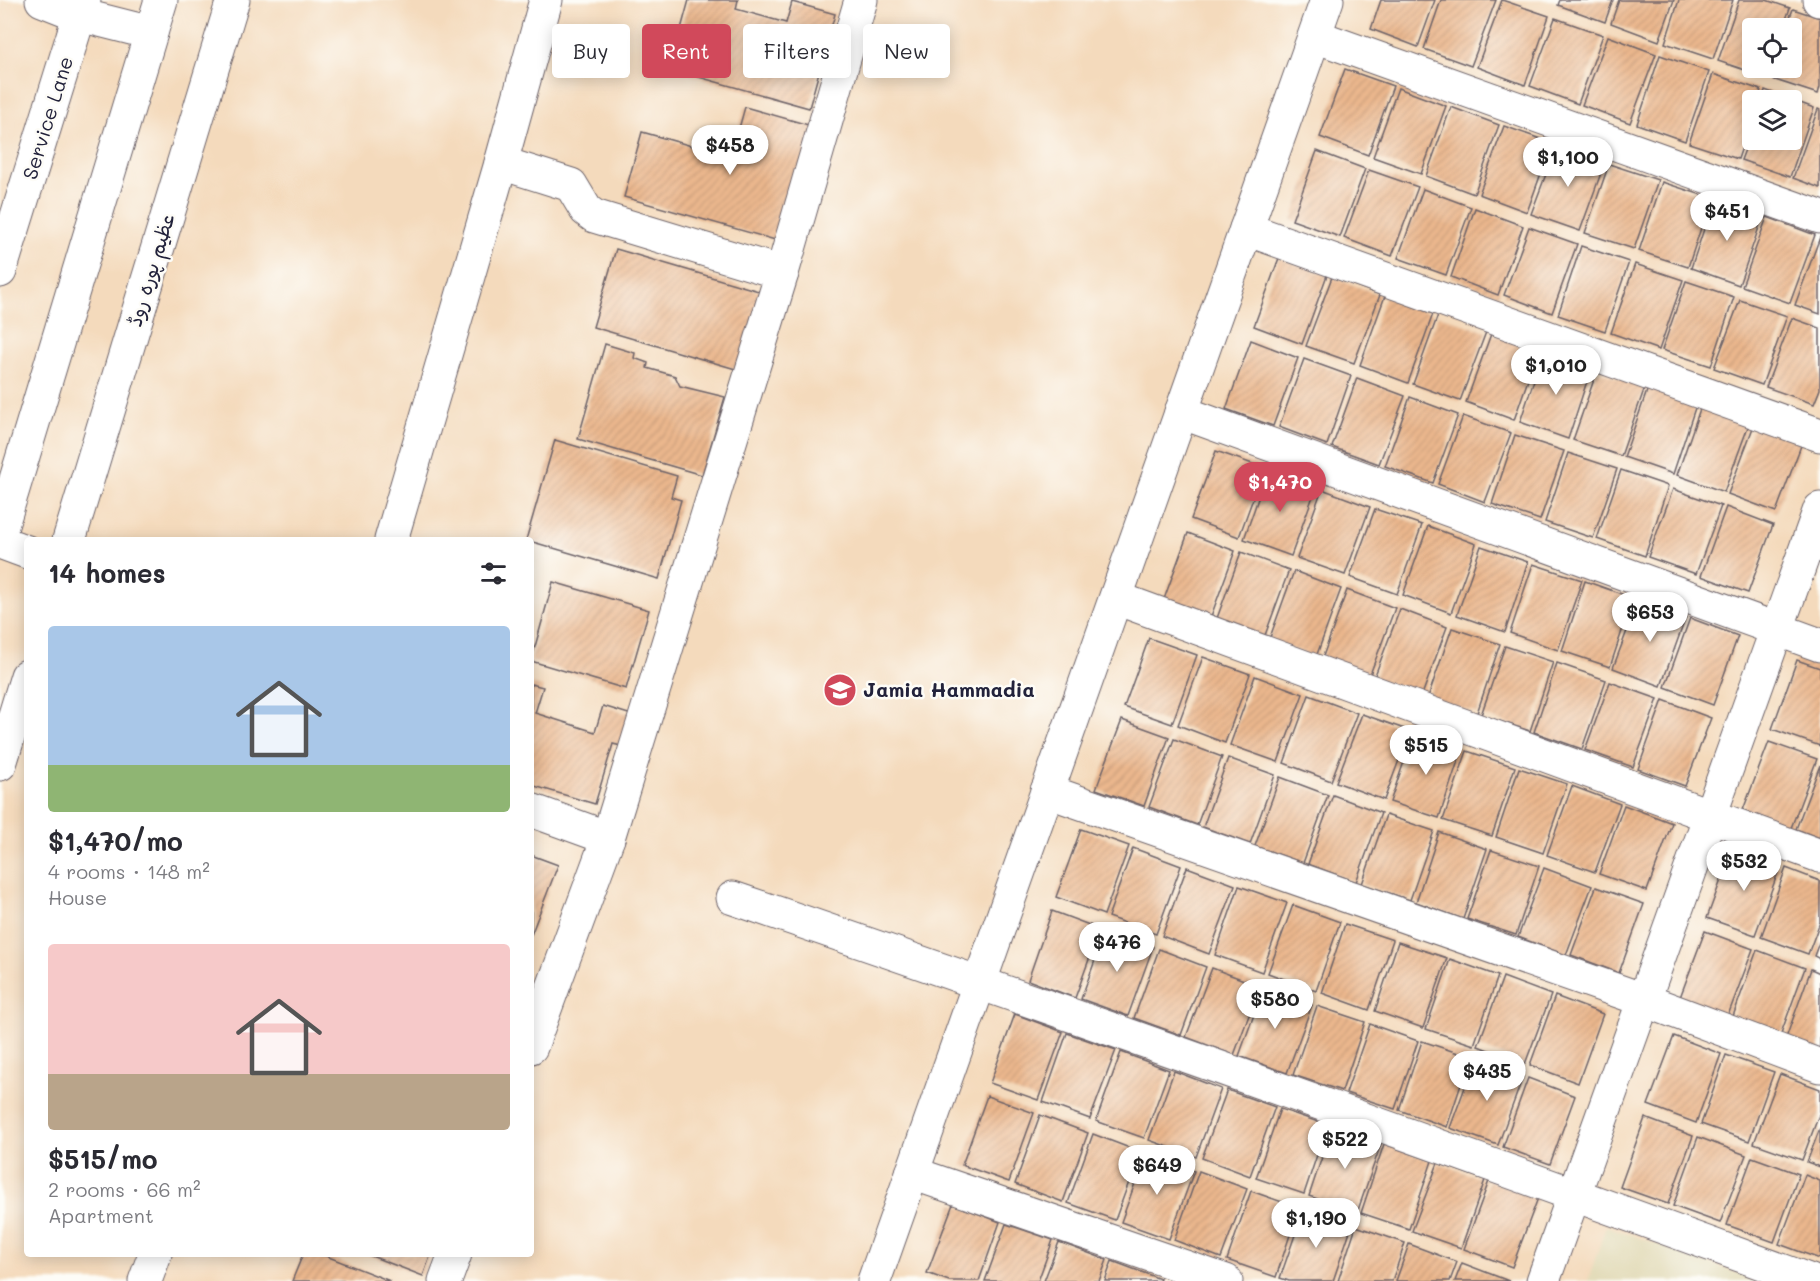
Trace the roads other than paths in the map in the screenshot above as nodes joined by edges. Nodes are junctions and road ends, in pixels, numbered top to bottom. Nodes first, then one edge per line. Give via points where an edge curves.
1 (42, 0) edge
2 (161, 0) edge
3 (233, 0) edge
4 (546, 0) edge
5 (861, 0) edge
6 (1327, 0) edge
7 (82, 8) edge
8 (151, 33) junction
9 (1315, 36) junction
10 (501, 163) junction
11 (1820, 217) edge
12 (1246, 229) junction
13 (0, 271) edge
14 (782, 273) junction
15 (1181, 412) junction
16 (1820, 435) edge
17 (1820, 509) edge
18 (0, 532) edge
19 (70, 537) edge
20 (392, 537) edge
21 (0, 542) edge
22 (24, 551) edge
23 (1116, 598) junction
24 (1777, 629) junction
25 (1820, 645) edge
26 (24, 686) edge
27 (0, 764) edge
28 (1047, 790) junction
29 (534, 811) edge
30 (1709, 816) junction
31 (608, 838) junction
32 (1820, 856) edge
33 (733, 898) dead end
34 (980, 982) junction
35 (1644, 1000) junction
36 (534, 1039) edge
37 (1820, 1066) edge
38 (912, 1173) junction
39 (1574, 1194) junction
40 (154, 1257) edge
41 (454, 1257) edge
42 (145, 1281) edge
43 (445, 1281) edge
44 (874, 1281) edge
45 (1226, 1281) edge
46 (1543, 1281) edge
47 (1811, 1281) edge

1 - 7 street
2 - 8 street
3 - 19 street, عظیم پورہ روڈ
4 - 10 street
5 - 14 street
6 - 9 street
7 - 8 street
7 - 13 street, Service Lane
8 - 18 street
9 - 11 street
9 - 12 street
10 - 14 street via 571,185 594,216
10 - 20 street
12 - 15 street
12 - 16 street
14 - 31 street
15 - 23 street
15 - 24 street
17 - 24 street
21 - 22 street
23 - 28 street
23 - 30 street
24 - 25 street
24 - 30 street
26 - 27 street
28 - 34 street
28 - 35 street
29 - 31 street
30 - 32 street
30 - 35 street
31 - 36 street
33 - 34 street
34 - 38 street
34 - 39 street
35 - 37 street
35 - 39 street
38 - 44 street
38 - 45 street
39 - 46 street
39 - 47 street
40 - 42 street
41 - 43 street

